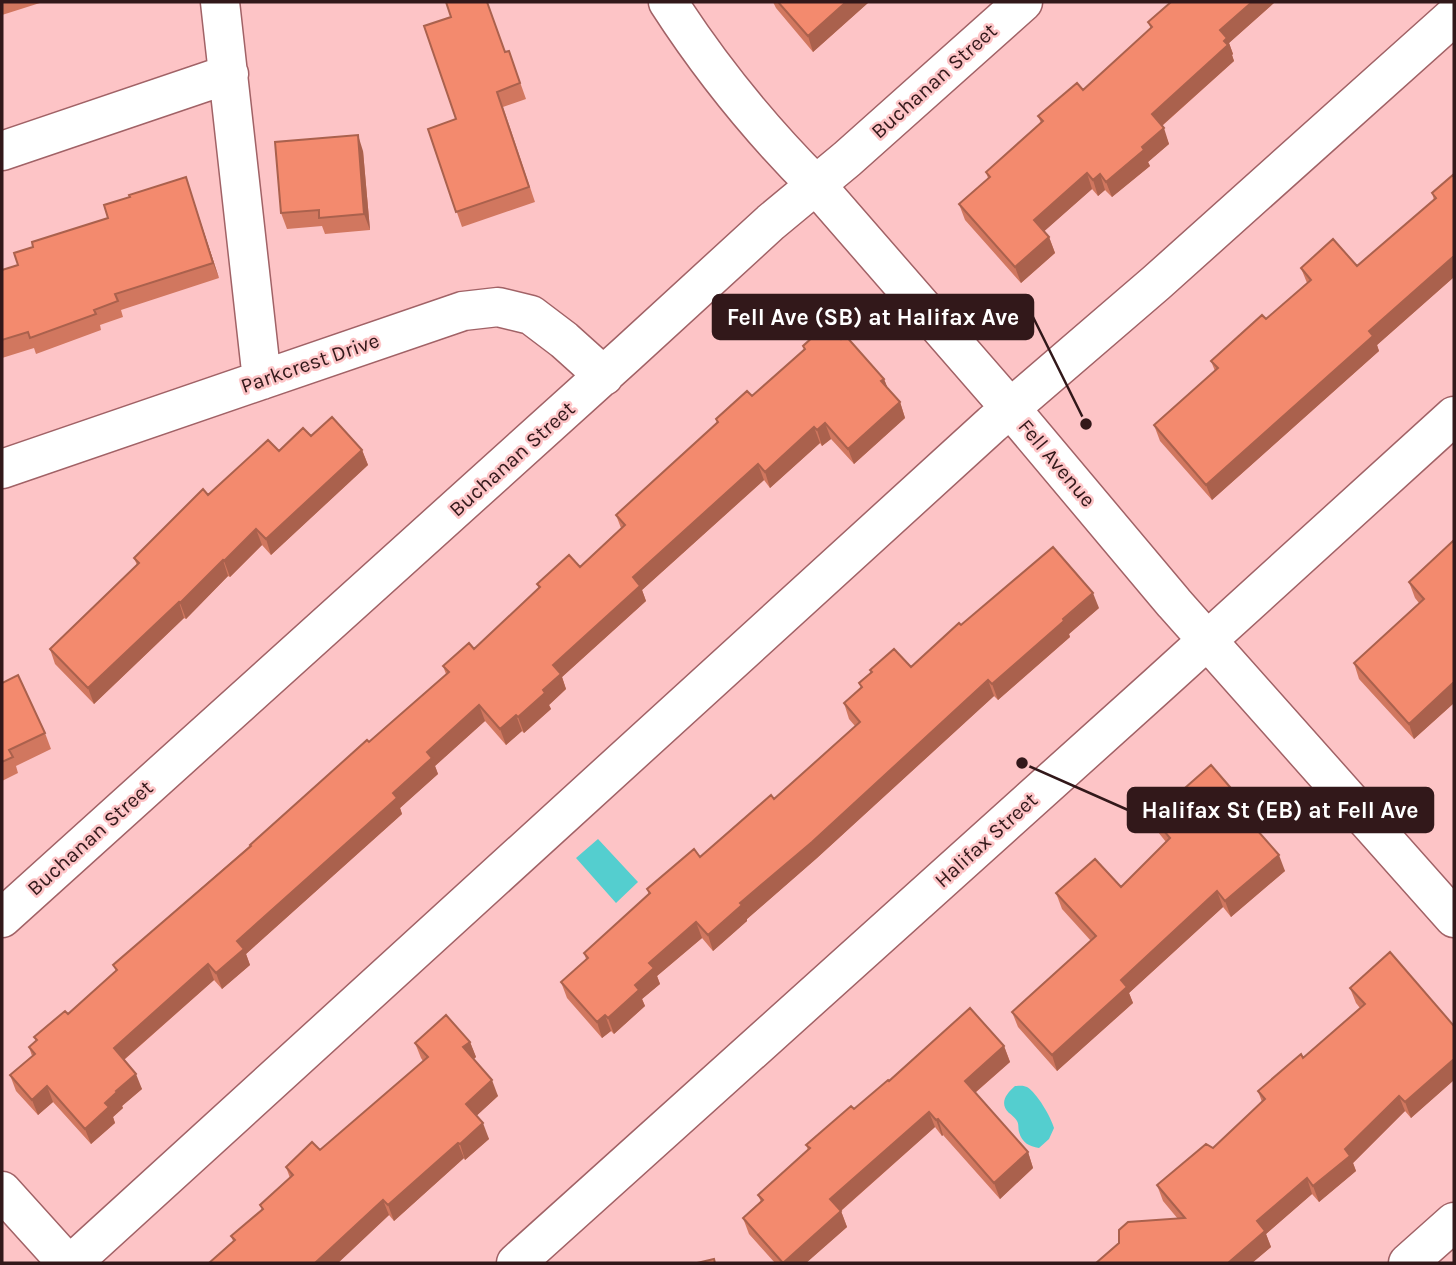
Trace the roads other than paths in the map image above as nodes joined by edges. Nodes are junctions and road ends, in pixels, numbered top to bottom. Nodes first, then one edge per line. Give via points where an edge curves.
1 (220, 2) edge
2 (668, 2) edge
3 (1023, 2) edge
4 (1454, 16) edge
5 (229, 74) junction
6 (2, 151) edge
7 (816, 185) junction
8 (604, 376) junction
9 (262, 380) junction
10 (1011, 409) junction
11 (1454, 416) edge
12 (2, 469) edge
13 (1207, 640) junction
14 (2, 918) edge
15 (1454, 918) edge
16 (2, 1191) edge
17 (1454, 1222) edge
18 (70, 1263) edge
19 (516, 1263) edge
20 (1408, 1263) edge

1 - 5 street
2 - 7 street, Fell Avenue via 702,53
3 - 7 street, Buchanan Street
4 - 10 street
5 - 6 street
5 - 9 street
7 - 8 street, Buchanan Street
7 - 10 street, Fell Avenue
8 - 9 street, Parkcrest Drive via 531,315 498,307 463,311
8 - 14 street, Buchanan Street
9 - 12 street, Parkcrest Drive
10 - 13 street, Fell Avenue
10 - 18 street
11 - 13 street, Halifax Street
13 - 15 street, Fell Avenue
13 - 19 street, Halifax Street
16 - 18 street
17 - 20 street

